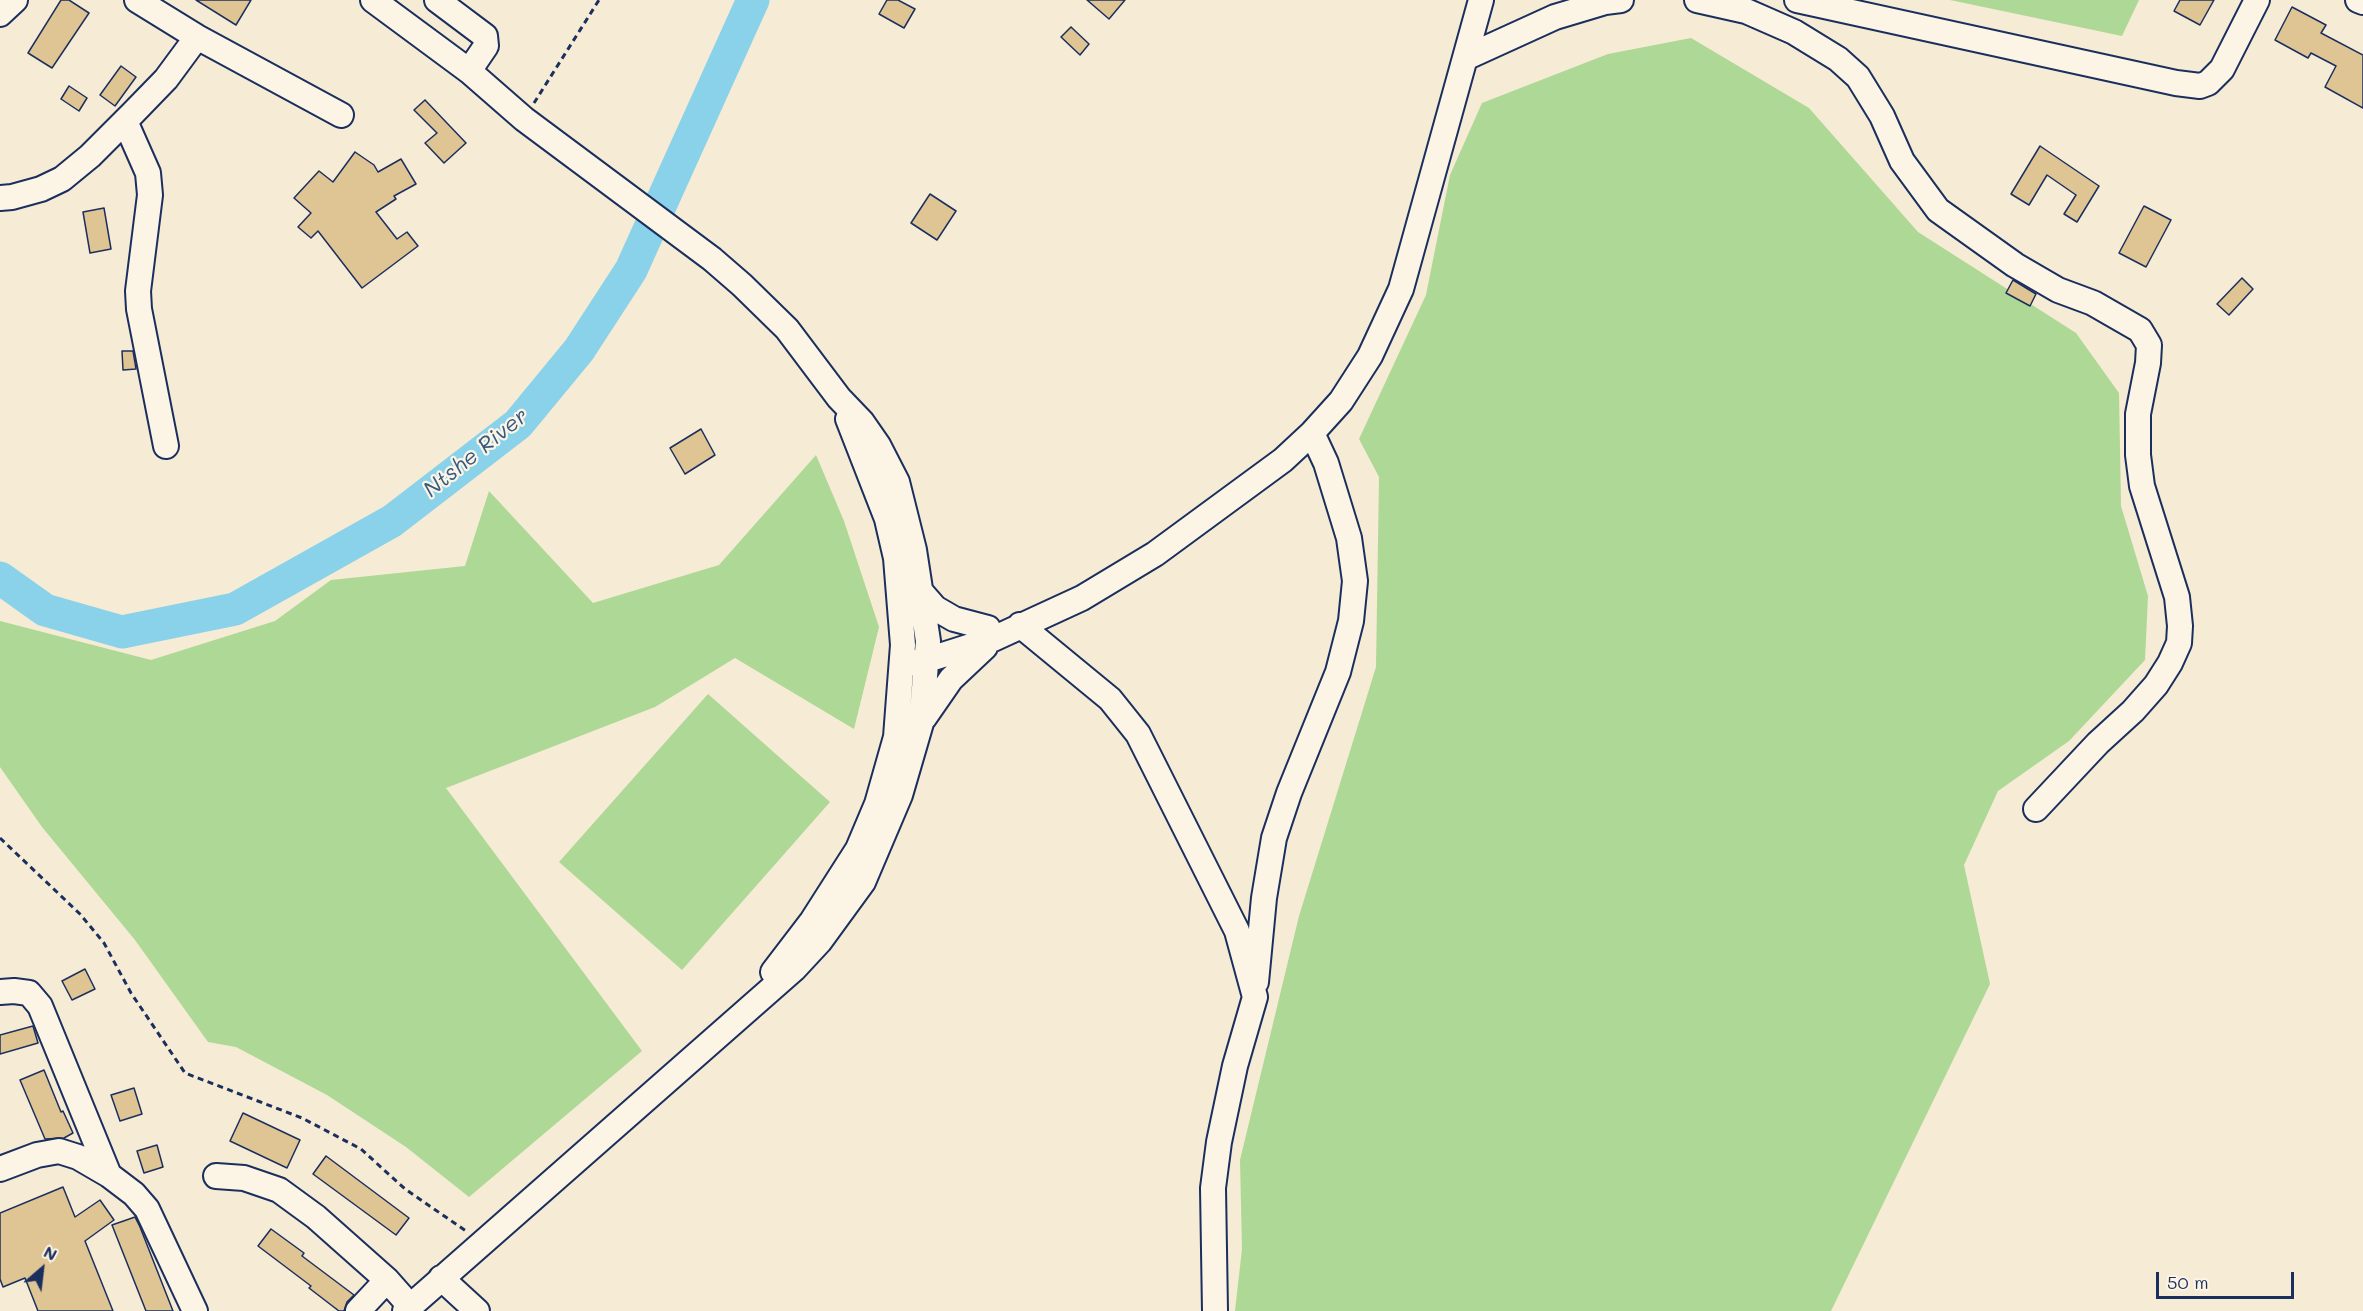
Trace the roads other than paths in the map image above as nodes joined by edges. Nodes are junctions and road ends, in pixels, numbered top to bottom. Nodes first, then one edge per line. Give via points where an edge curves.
1 (15, 0) edge
2 (137, 0) edge
3 (373, 0) edge
4 (437, 0) edge
5 (1481, 0) edge
6 (1621, 0) edge
7 (1696, 0) edge
8 (1797, 0) edge
9 (2257, 0) edge
10 (2358, 0) edge
11 (2363, 2) edge
12 (0, 14) edge
13 (197, 37) junction
14 (1465, 58) junction
15 (469, 71) junction
16 (341, 115) dead end
17 (125, 122) junction
18 (0, 198) edge
19 (839, 398) junction
20 (1312, 434) junction
21 (166, 446) dead end
22 (921, 592) junction
23 (1004, 630) junction
24 (928, 650) junction
25 (903, 655) junction
26 (921, 723) junction
27 (2036, 809) dead end
28 (0, 992) edge
29 (1255, 997) junction
30 (734, 1021) junction
31 (0, 1169) edge
32 (109, 1175) junction
33 (216, 1176) dead end
34 (441, 1278) junction
35 (387, 1280) junction
36 (407, 1309) edge
37 (195, 1311) edge
38 (358, 1311) edge
39 (477, 1311) edge
40 (1215, 1311) edge

1 - 12 street
2 - 13 street
3 - 15 street
4 - 15 street via 485,36 486,46
5 - 14 street
6 - 14 street via 1556,17
7 - 27 street via 1746,11 1794,32 1838,58 1858,77 1882,116 1902,161 1938,210 2014,265 2140,330 2149,345 2138,414 2138,455 2142,486 2177,597 2179,643 2148,694
8 - 9 street via 2200,86 2222,69
10 - 11 street
13 - 16 street
13 - 17 street via 166,79
14 - 20 street via 1401,289 1370,356
15 - 19 street via 524,119 742,285 787,329
17 - 18 street via 62,179 41,189
17 - 21 street via 147,173 150,195 139,309
19 - 22 street via 867,429 897,482
19 - 25 street via 887,519 896,558
20 - 23 street via 1283,460 1155,554 1082,598
20 - 29 street via 1326,463 1349,538 1355,581 1351,621 1338,672 1274,838
22 - 23 street via 935,608 954,619
22 - 24 street
23 - 24 street
23 - 26 street via 951,679
23 - 29 street via 1110,699 1138,734 1237,931
24 - 25 street
24 - 26 street
25 - 30 street via 896,736 888,772 858,849 812,921
26 - 30 street via 900,795 863,882 820,941
28 - 32 street via 29,993 40,1006
29 - 40 street via 1235,1066 1213,1188
30 - 34 street
31 - 32 street via 59,1151
32 - 37 street via 147,1209
33 - 35 street via 244,1178 279,1190
34 - 36 street
34 - 39 street
35 - 36 street
35 - 38 street

